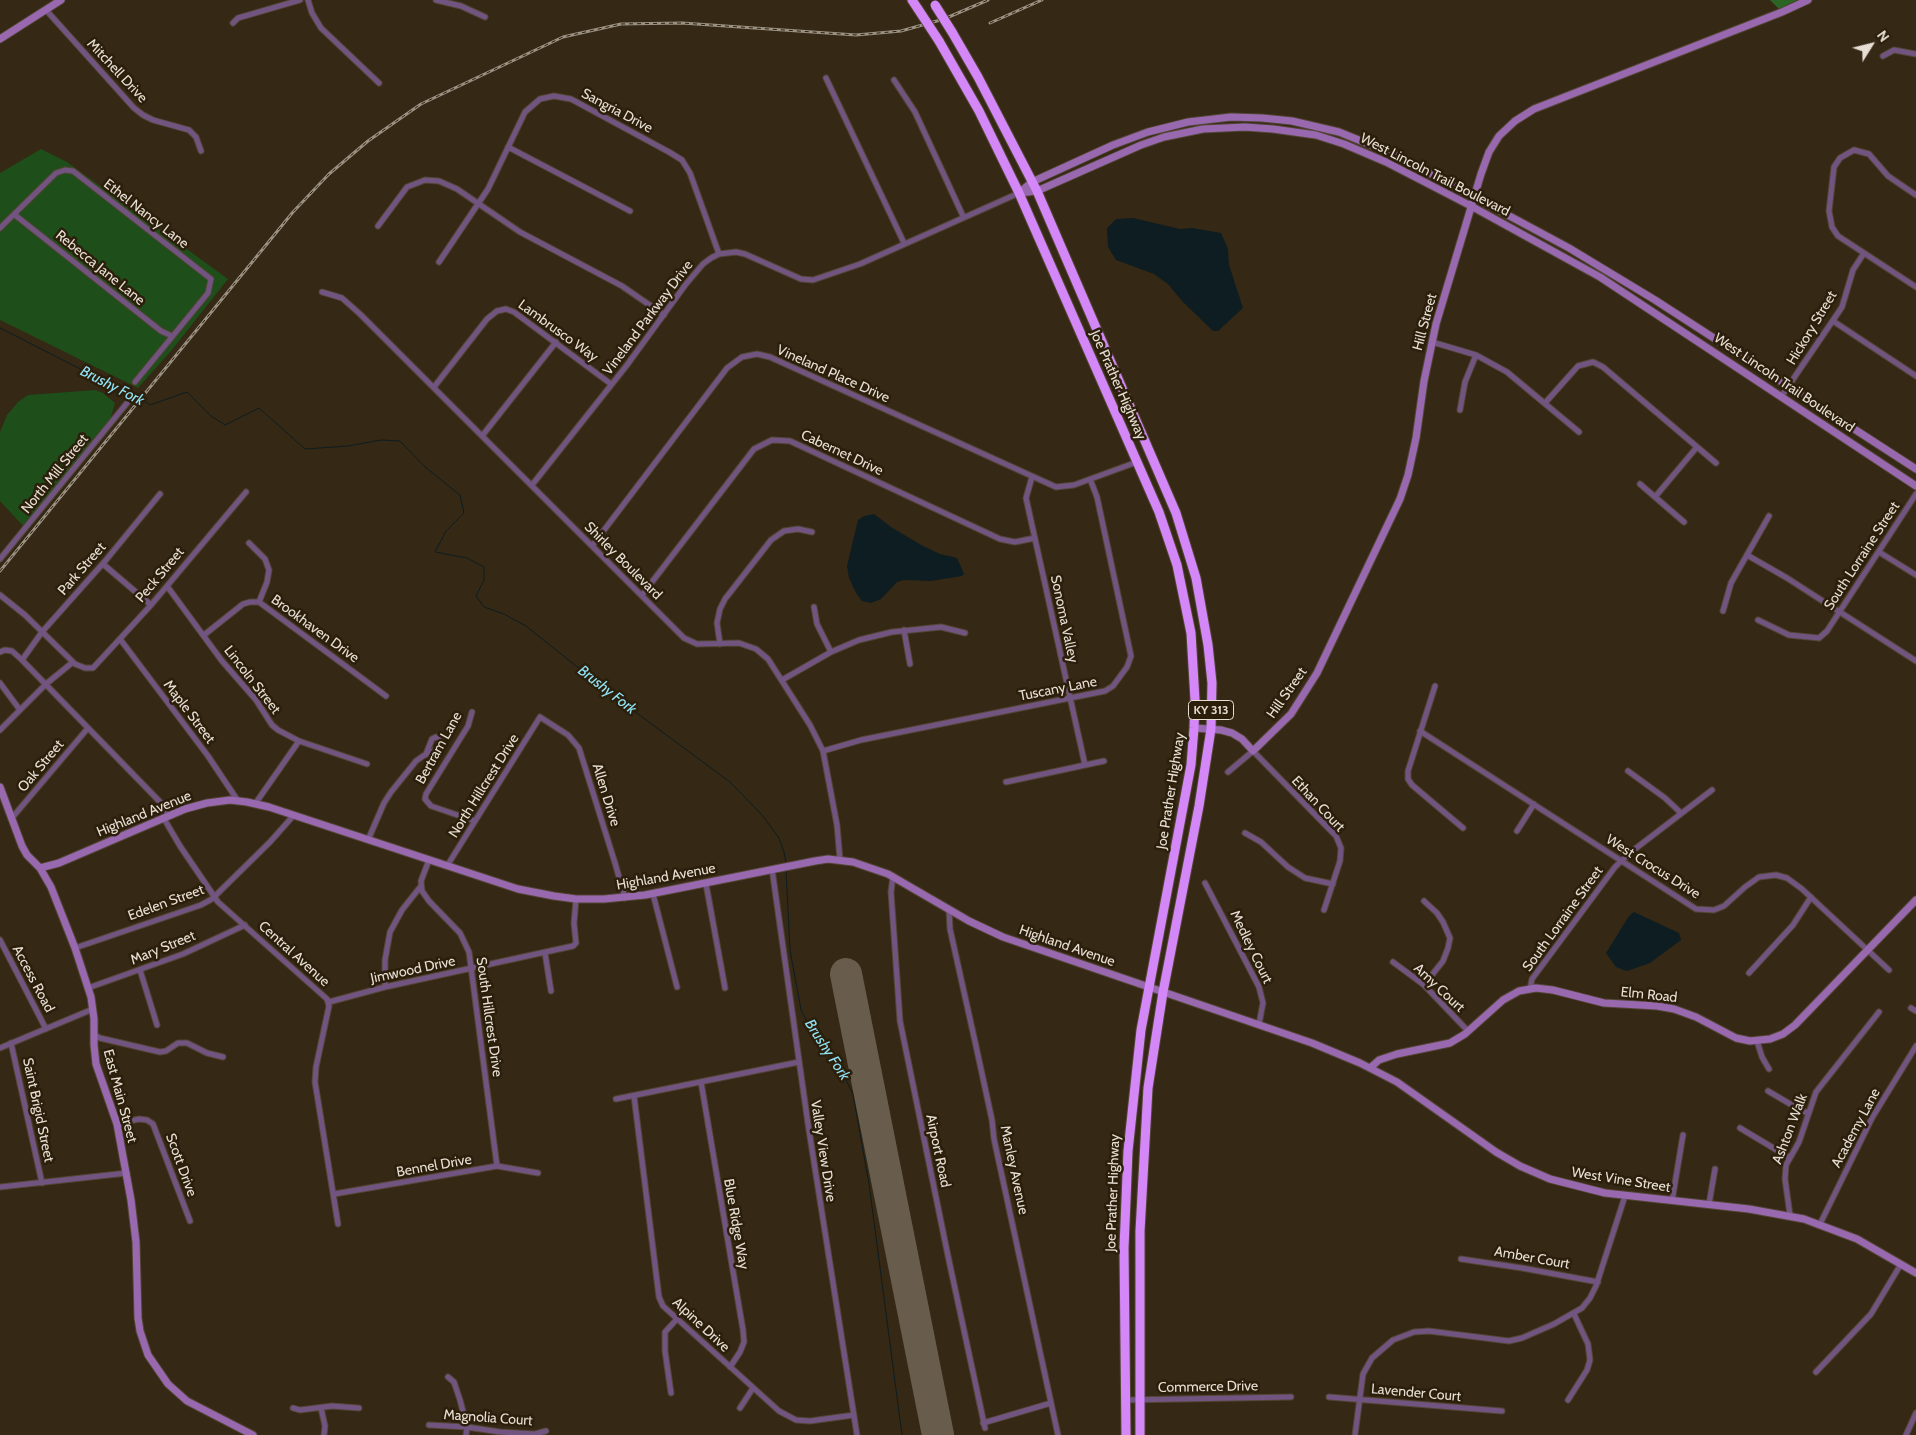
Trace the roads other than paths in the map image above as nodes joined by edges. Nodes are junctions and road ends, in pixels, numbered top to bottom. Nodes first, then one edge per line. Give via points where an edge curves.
1 (62, 0) edge
2 (300, 0) edge
3 (308, 0) edge
4 (436, 0) edge
5 (912, 0) edge
6 (1808, 0) edge
7 (934, 2) edge
8 (46, 10) junction
9 (484, 17) dead end
10 (233, 23) dead end
11 (0, 39) edge
12 (1916, 54) edge
13 (1883, 56) dead end
14 (826, 78) dead end
15 (894, 80) dead end
16 (378, 83) dead end
17 (508, 147) junction
18 (201, 150) dead end
19 (1032, 182) junction
20 (1036, 191) junction
21 (1018, 193) junction
22 (1915, 193) edge
23 (1474, 196) junction
24 (478, 204) junction
25 (1471, 206) junction
26 (630, 211) dead end
27 (16, 215) junction
28 (963, 216) junction
29 (378, 226) dead end
30 (0, 228) edge
31 (904, 243) junction
32 (1864, 253) junction
33 (719, 254) junction
34 (439, 262) dead end
35 (1916, 288) edge
36 (322, 292) dead end
37 (664, 315) junction
38 (1833, 321) junction
39 (172, 336) junction
40 (556, 342) junction
41 (1432, 342) junction
42 (1476, 355) junction
43 (1916, 376) edge
44 (134, 382) dead end
45 (612, 384) junction
46 (1789, 386) junction
47 (434, 387) junction
48 (1782, 397) junction
49 (127, 403) dead end
50 (1545, 404) junction
51 (1460, 410) dead end
52 (1579, 432) dead end
53 (482, 436) junction
54 (1696, 447) junction
55 (1137, 462) junction
56 (1716, 463) dead end
57 (1916, 469) edge
58 (1032, 477) junction
59 (1090, 479) junction
60 (1640, 484) dead end
61 (532, 485) junction
62 (1916, 486) edge
63 (246, 492) dead end
64 (160, 494) dead end
65 (1916, 494) edge
66 (1655, 497) junction
67 (1768, 516) dead end
68 (1684, 522) dead end
69 (812, 532) dead end
70 (1035, 538) junction
71 (249, 543) dead end
72 (592, 546) junction
73 (1879, 552) junction
74 (1747, 555) junction
75 (0, 559) edge
76 (103, 564) junction
77 (1916, 575) edge
78 (167, 586) junction
79 (0, 595) edge
80 (642, 595) junction
81 (259, 602) junction
82 (151, 605) junction
83 (814, 607) dead end
84 (1723, 611) dead end
85 (1839, 612) junction
86 (1758, 620) dead end
87 (904, 630) junction
88 (42, 632) junction
89 (965, 633) dead end
90 (204, 635) junction
91 (120, 639) junction
92 (720, 644) junction
93 (0, 652) edge
94 (831, 652) junction
95 (22, 660) junction
96 (1916, 661) edge
97 (73, 662) junction
98 (910, 664) dead end
99 (782, 680) junction
100 (0, 684) edge
101 (46, 684) junction
102 (1435, 686) dead end
103 (386, 696) dead end
104 (1070, 698) junction
105 (20, 710) junction
106 (472, 712) dead end
107 (540, 717) joint
108 (88, 728) junction
109 (1194, 728) junction
110 (1211, 729) junction
111 (0, 730) edge
112 (1420, 731) junction
113 (299, 741) junction
114 (823, 751) junction
115 (1253, 751) junction
116 (426, 754) dead end
117 (1104, 761) dead end
118 (367, 764) dead end
119 (1085, 765) junction
120 (1628, 771) dead end
121 (1228, 772) dead end
122 (1006, 782) dead end
123 (0, 787) edge
124 (1712, 790) dead end
125 (238, 801) junction
126 (255, 804) junction
127 (1534, 804) junction
128 (1681, 813) junction
129 (294, 815) junction
130 (166, 816) junction
131 (11, 819) junction
132 (476, 821) junction
133 (1463, 828) dead end
134 (1517, 831) dead end
135 (1245, 833) dead end
136 (368, 840) junction
137 (429, 860) junction
138 (840, 860) junction
139 (1621, 861) junction
140 (447, 866) junction
141 (40, 868) junction
142 (775, 868) junction
143 (892, 876) junction
144 (1205, 883) dead end
145 (706, 884) junction
146 (1332, 884) junction
147 (421, 886) junction
148 (653, 894) junction
149 (215, 897) junction
150 (1811, 897) junction
151 (625, 898) junction
152 (576, 899) junction
153 (1916, 900) edge
154 (1424, 901) dead end
155 (950, 910) junction
156 (1324, 910) dead end
157 (245, 925) junction
158 (0, 940) edge
159 (75, 948) junction
160 (1867, 950) junction
161 (545, 953) junction
162 (1393, 962) dead end
163 (472, 969) junction
164 (140, 970) junction
165 (1888, 970) dead end
166 (1749, 973) dead end
167 (1424, 985) junction
168 (386, 987) junction
169 (677, 987) dead end
170 (1149, 987) junction
171 (88, 988) junction
172 (724, 988) dead end
173 (1530, 989) junction
174 (551, 991) dead end
175 (1163, 992) junction
176 (329, 1002) junction
177 (93, 1009) junction
178 (1879, 1012) dead end
179 (1259, 1024) junction
180 (156, 1025) dead end
181 (46, 1028) junction
182 (1468, 1031) junction
183 (94, 1035) junction
184 (1756, 1042) junction
185 (11, 1043) junction
186 (1916, 1046) edge
187 (0, 1048) edge
188 (223, 1057) dead end
189 (799, 1062) junction
190 (1370, 1068) junction
191 (1769, 1069) dead end
192 (701, 1082) junction
193 (1768, 1091) dead end
194 (634, 1096) junction
195 (616, 1099) dead end
196 (1809, 1114) junction
197 (117, 1124) junction
198 (1740, 1128) dead end
199 (1683, 1135) dead end
200 (1790, 1158) junction
201 (497, 1166) junction
202 (1715, 1169) dead end
203 (127, 1173) junction
204 (538, 1173) dead end
205 (42, 1183) junction
206 (0, 1187) edge
207 (334, 1194) junction
208 (1625, 1196) junction
209 (1672, 1201) junction
210 (1709, 1204) junction
211 (1790, 1215) junction
212 (190, 1221) dead end
213 (338, 1224) dead end
214 (1820, 1224) junction
215 (1462, 1259) dead end
216 (1902, 1264) junction
217 (1916, 1273) edge
218 (1598, 1282) junction
219 (1574, 1314) junction
220 (677, 1319) junction
221 (730, 1367) junction
222 (1816, 1372) dead end
223 (448, 1377) dead end
224 (753, 1388) junction
225 (671, 1393) dead end
226 (1329, 1396) dead end
227 (1291, 1397) dead end
228 (1359, 1399) junction
229 (1125, 1400) junction
230 (1139, 1400) junction
231 (1568, 1400) dead end
232 (1051, 1403) junction
233 (293, 1408) dead end
234 (321, 1408) junction
235 (359, 1408) dead end
236 (740, 1408) dead end
237 (1502, 1411) dead end
238 (1916, 1413) edge
239 (854, 1415) junction
240 (429, 1425) dead end
241 (467, 1427) junction
242 (546, 1431) dead end
243 (252, 1435) edge
244 (324, 1435) edge
245 (466, 1435) edge
246 (857, 1435) edge
247 (1058, 1435) edge
248 (1126, 1435) edge
249 (1140, 1435) edge
250 (1355, 1435) edge
251 (1906, 1435) edge

1 - 8 main road
2 - 10 street via 238,18
3 - 16 street via 321,28
4 - 9 street via 461,6
5 - 21 highway, Joe Prather Highway / KY 313, bridge via 979,111
6 - 23 main road, Hill Street via 1524,114 1506,128 1494,144
7 - 19 highway, Joe Prather Highway / KY 313, bridge via 978,77
8 - 11 main road
8 - 18 street, Mitchell Drive via 134,108 143,116 189,130
12 - 13 street via 1894,50
14 - 31 street
15 - 28 street via 915,112
17 - 24 street, Sangria Drive
17 - 26 street
17 - 33 street, Sangria Drive via 525,112 534,102 554,96 571,99 682,160 690,173
19 - 20 highway, Joe Prather Highway / KY 313
19 - 21 main road, West Lincoln Trail Boulevard
19 - 23 main road, West Lincoln Trail Boulevard via 1113,145 1161,128 1202,120 1254,117 1292,121 1354,137
20 - 21 main road, West Lincoln Trail Boulevard
20 - 25 main road, West Lincoln Trail Boulevard via 1119,153 1164,137 1203,130 1259,128 1302,132 1344,144
20 - 110 highway, Joe Prather Highway / KY 313 via 1176,513 1188,549 1208,645 1212,683
21 - 28 street
21 - 55 highway, Joe Prather Highway / KY 313
22 - 32 street via 1888,176 1864,151 1849,152 1840,158 1833,172 1830,222 1838,236
23 - 25 main road, Hill Street
23 - 46 main road, West Lincoln Trail Boulevard via 1598,265
24 - 29 street via 448,184 425,180 403,191
24 - 34 street, Sangria Drive
24 - 37 street via 520,232 622,286
25 - 41 main road, Hill Street
25 - 48 main road, West Lincoln Trail Boulevard via 1600,277
27 - 30 street
27 - 39 street, Rebecca Jane Lane via 161,331
27 - 39 street, Ethel Nancy Lane via 56,173 73,171 211,279 208,293
28 - 31 street
31 - 33 street via 860,264 813,280 801,279 745,254
32 - 35 street
32 - 38 street, Hickory Street
33 - 37 street, Vineland Parkway Drive via 703,264
36 - 47 street, Shirley Boulevard via 342,298
37 - 45 street, Vineland Parkway Drive
38 - 43 street
38 - 46 street, Hickory Street
39 - 44 street
40 - 45 street, Lambrusco Way
40 - 47 street, Lambrusco Way via 514,312 506,309 497,311 482,324
40 - 53 street
41 - 42 street
41 - 115 main road, Hill Street via 1408,475 1395,510 1317,673 1285,722
42 - 50 street via 1507,372
42 - 51 street
45 - 61 street, Vineland Parkway Drive
46 - 48 street, Hickory Street
46 - 57 main road, West Lincoln Trail Boulevard
47 - 53 street, Shirley Boulevard
48 - 62 main road, West Lincoln Trail Boulevard
49 - 75 street, North Mill Street
50 - 52 street
50 - 54 street via 1578,366 1593,362 1603,366
53 - 61 street, Shirley Boulevard
54 - 56 street
54 - 66 street
55 - 59 street, Vineland Place Drive
55 - 109 highway, Joe Prather Highway / KY 313 via 1166,530 1185,599 1194,666
58 - 59 street, Vineland Place Drive via 1056,487
58 - 70 street, Sonoma Valley via 1026,498
58 - 72 street, Vineland Place Drive via 770,357 757,354 742,357 727,368
59 - 104 street, Tuscany Lane via 1097,497 1131,656 1128,667 1113,686 1105,691
60 - 66 street
61 - 72 street, Shirley Boulevard
63 - 78 street, Peck Street
64 - 76 street, Park Street
65 - 73 street, South Lorraine Street
66 - 68 street
67 - 74 street
69 - 92 street via 798,529 784,532 771,540 720,609 717,623
70 - 80 street, Cabernet Drive via 1015,542 1000,539 790,441 772,440 754,449
70 - 104 street, Sonoma Valley
71 - 81 street via 265,559 269,570
72 - 80 street, Shirley Boulevard
73 - 77 street
73 - 85 street, South Lorraine Street
74 - 84 street via 1731,583
74 - 85 street
76 - 82 street
76 - 88 street, Park Street
78 - 82 street, Peck Street
78 - 90 street, Lincoln Street
79 - 88 street
80 - 92 street, Shirley Boulevard via 684,638 697,644
81 - 90 street, Brookhaven Drive via 243,604
81 - 103 street, Brookhaven Drive
82 - 91 street, Peck Street
83 - 94 street via 817,624
85 - 86 street, South Lorraine Street via 1819,638 1789,635
85 - 96 street
87 - 89 street via 941,627
87 - 94 street via 859,640
87 - 98 street
88 - 95 street, Park Street
88 - 97 street
90 - 113 street, Lincoln Street via 272,725
91 - 97 street, Peck Street via 96,666 85,668
91 - 125 street, Maple Street
92 - 99 street, Shirley Boulevard via 739,643 756,649 768,659
93 - 95 street, Central Avenue via 12,652
94 - 99 street
95 - 101 street, Central Avenue
97 - 101 street
99 - 114 street, Shirley Boulevard
100 - 105 street
101 - 105 street
101 - 108 street, Central Avenue
102 - 112 street
104 - 114 street, Tuscany Lane via 870,738
104 - 119 street, Sonoma Valley
105 - 111 street
106 - 132 street, Bertram Lane via 468,726 425,799 436,808
107 - 132 street, North Hillcrest Drive
107 - 151 street, Allen Drive via 568,735 580,748
108 - 130 street, Central Avenue via 164,806
108 - 131 street, Oak Street
109 - 110 main road
109 - 170 highway, Joe Prather Highway / KY 313 via 1186,800
110 - 115 main road via 1232,733
110 - 175 highway, Joe Prather Highway / KY 313
112 - 127 street, West Crocus Drive
112 - 133 street via 1408,779
113 - 118 street, Lincoln Street
113 - 126 street
114 - 138 street, Shirley Boulevard
115 - 121 street
115 - 146 street, Ethan Court via 1336,836 1341,848 1340,861
116 - 136 street via 416,761 386,799
117 - 119 street
119 - 122 street
120 - 128 street
123 - 131 main road, East Main Street
124 - 128 street, South Lorraine Street
125 - 126 main road, Highland Avenue
125 - 130 main road, Highland Avenue via 207,802
126 - 129 main road, Highland Avenue
127 - 134 street
127 - 139 street, West Crocus Drive
128 - 139 street, South Lorraine Street
129 - 136 main road, Highland Avenue
129 - 149 street, Edelen Street
130 - 141 main road, Highland Avenue via 59,863
130 - 149 street, Central Avenue via 180,846
131 - 141 main road, East Main Street via 24,851
132 - 140 street, North Hillcrest Drive
135 - 146 street via 1305,878
136 - 137 main road, Highland Avenue
137 - 140 main road, Highland Avenue
137 - 147 street
138 - 142 main road, Highland Avenue via 815,860
138 - 143 main road, Highland Avenue via 865,865
139 - 150 street, West Crocus Drive via 1702,910 1724,906 1754,880 1770,875 1792,881
139 - 173 street, South Lorraine Street via 1532,979
140 - 152 main road, Highland Avenue via 518,889
141 - 159 main road, East Main Street via 51,886
142 - 145 main road, Highland Avenue
142 - 189 street, Valley View Drive
143 - 155 main road, Highland Avenue
143 - 232 street, Airport Road via 890,892 900,1021 984,1426
144 - 179 street, Medley Court via 1259,986 1262,1003
145 - 148 main road, Highland Avenue
145 - 172 street
146 - 156 street, Ethan Court
147 - 163 street, South Hillcrest Drive via 429,901 465,939
147 - 168 street via 390,932 385,960
148 - 151 main road, Highland Avenue
148 - 169 street
149 - 157 street, Central Avenue
149 - 159 street, Edelen Street via 201,905
150 - 160 street, West Crocus Drive
150 - 166 street via 1793,925
151 - 152 main road, Highland Avenue
152 - 161 street, Jimwood Drive via 576,943
153 - 160 main road, Elm Road
154 - 167 street via 1437,913 1450,938 1443,961
155 - 170 main road, Highland Avenue via 1003,937
155 - 232 street, Manley Avenue via 950,930
157 - 164 street, Mary Street
157 - 176 street, Central Avenue
158 - 181 street, Access Road
159 - 171 main road, East Main Street
160 - 165 street, West Crocus Drive
160 - 184 main road, Elm Road via 1795,1025 1777,1037
161 - 163 street, Jimwood Drive
161 - 174 street
162 - 167 street, Amy Court
163 - 168 street, Jimwood Drive
163 - 201 street, South Hillcrest Drive
164 - 171 street, Mary Street
164 - 180 street
167 - 182 street, Amy Court
168 - 176 street, Jimwood Drive
170 - 175 main road, Highland Avenue
170 - 229 highway, Joe Prather Highway / KY 313 via 1136,1065 1127,1168
171 - 177 main road, East Main Street
173 - 182 main road, Elm Road via 1503,1000
173 - 184 main road, Elm Road via 1552,990 1604,1003 1674,1009 1735,1038
175 - 179 main road, Highland Avenue
175 - 230 highway, Joe Prather Highway / KY 313 via 1151,1060 1146,1114 1140,1231
176 - 207 street, Central Avenue via 315,1082
177 - 181 street
177 - 183 main road, East Main Street
178 - 196 street, Ashton Walk via 1816,1092
179 - 190 main road, West Vine Street
181 - 185 street
182 - 190 main road, Elm Road via 1450,1043 1397,1054 1379,1060
183 - 188 street via 160,1052 187,1043
183 - 197 main road, East Main Street via 96,1064
184 - 191 street
185 - 187 street
185 - 205 street, Saint Brigid Street
186 - 214 street, Academy Lane via 1872,1118
189 - 192 street
189 - 239 street, Valley View Drive
190 - 208 main road, West Vine Street via 1397,1082 1480,1142 1520,1166 1563,1184
192 - 194 street
192 - 221 street, Blue Ridge Way via 743,1330 744,1342
193 - 196 street
194 - 195 street
194 - 220 street, Alpine Drive via 659,1297 663,1306
196 - 200 street, Ashton Walk
197 - 203 main road, East Main Street
197 - 212 street, Scott Drive via 139,1119 153,1124
198 - 200 street
199 - 209 street
200 - 211 street, Ashton Walk via 1785,1178
201 - 204 street, Bennel Drive
201 - 207 street, Bennel Drive
202 - 210 street
203 - 205 street
203 - 243 main road, East Main Street via 136,1242 138,1318 148,1355 168,1384 187,1401
205 - 206 street
207 - 213 street, Central Avenue
208 - 209 main road, West Vine Street
208 - 218 street
209 - 210 main road, West Vine Street
210 - 211 main road, West Vine Street
211 - 214 main road, West Vine Street
214 - 216 main road, West Vine Street via 1857,1239
215 - 218 street, Amber Court
216 - 217 main road, West Vine Street
216 - 222 street via 1871,1314
218 - 219 street via 1587,1303
219 - 228 street via 1510,1342 1436,1331 1406,1334 1387,1344 1372,1358 1363,1374
219 - 231 street via 1588,1344 1590,1360
220 - 221 street, Alpine Drive
220 - 225 street via 666,1332 665,1351
221 - 224 street, Alpine Drive
223 - 241 street via 454,1382
224 - 236 street
224 - 239 street, Alpine Drive via 779,1411 796,1420
226 - 228 street, Lavender Court
227 - 230 street, Commerce Drive
228 - 237 street, Lavender Court
228 - 250 street
229 - 230 street, Commerce Drive
229 - 248 highway, Joe Prather Highway / KY 313
230 - 249 highway, Joe Prather Highway / KY 313
232 - 247 street, Manley Avenue
233 - 234 street
234 - 235 street
234 - 244 street
238 - 251 street
239 - 246 street, Valley View Drive
240 - 241 street, Magnolia Court
241 - 242 street, Magnolia Court via 535,1434
241 - 245 street

